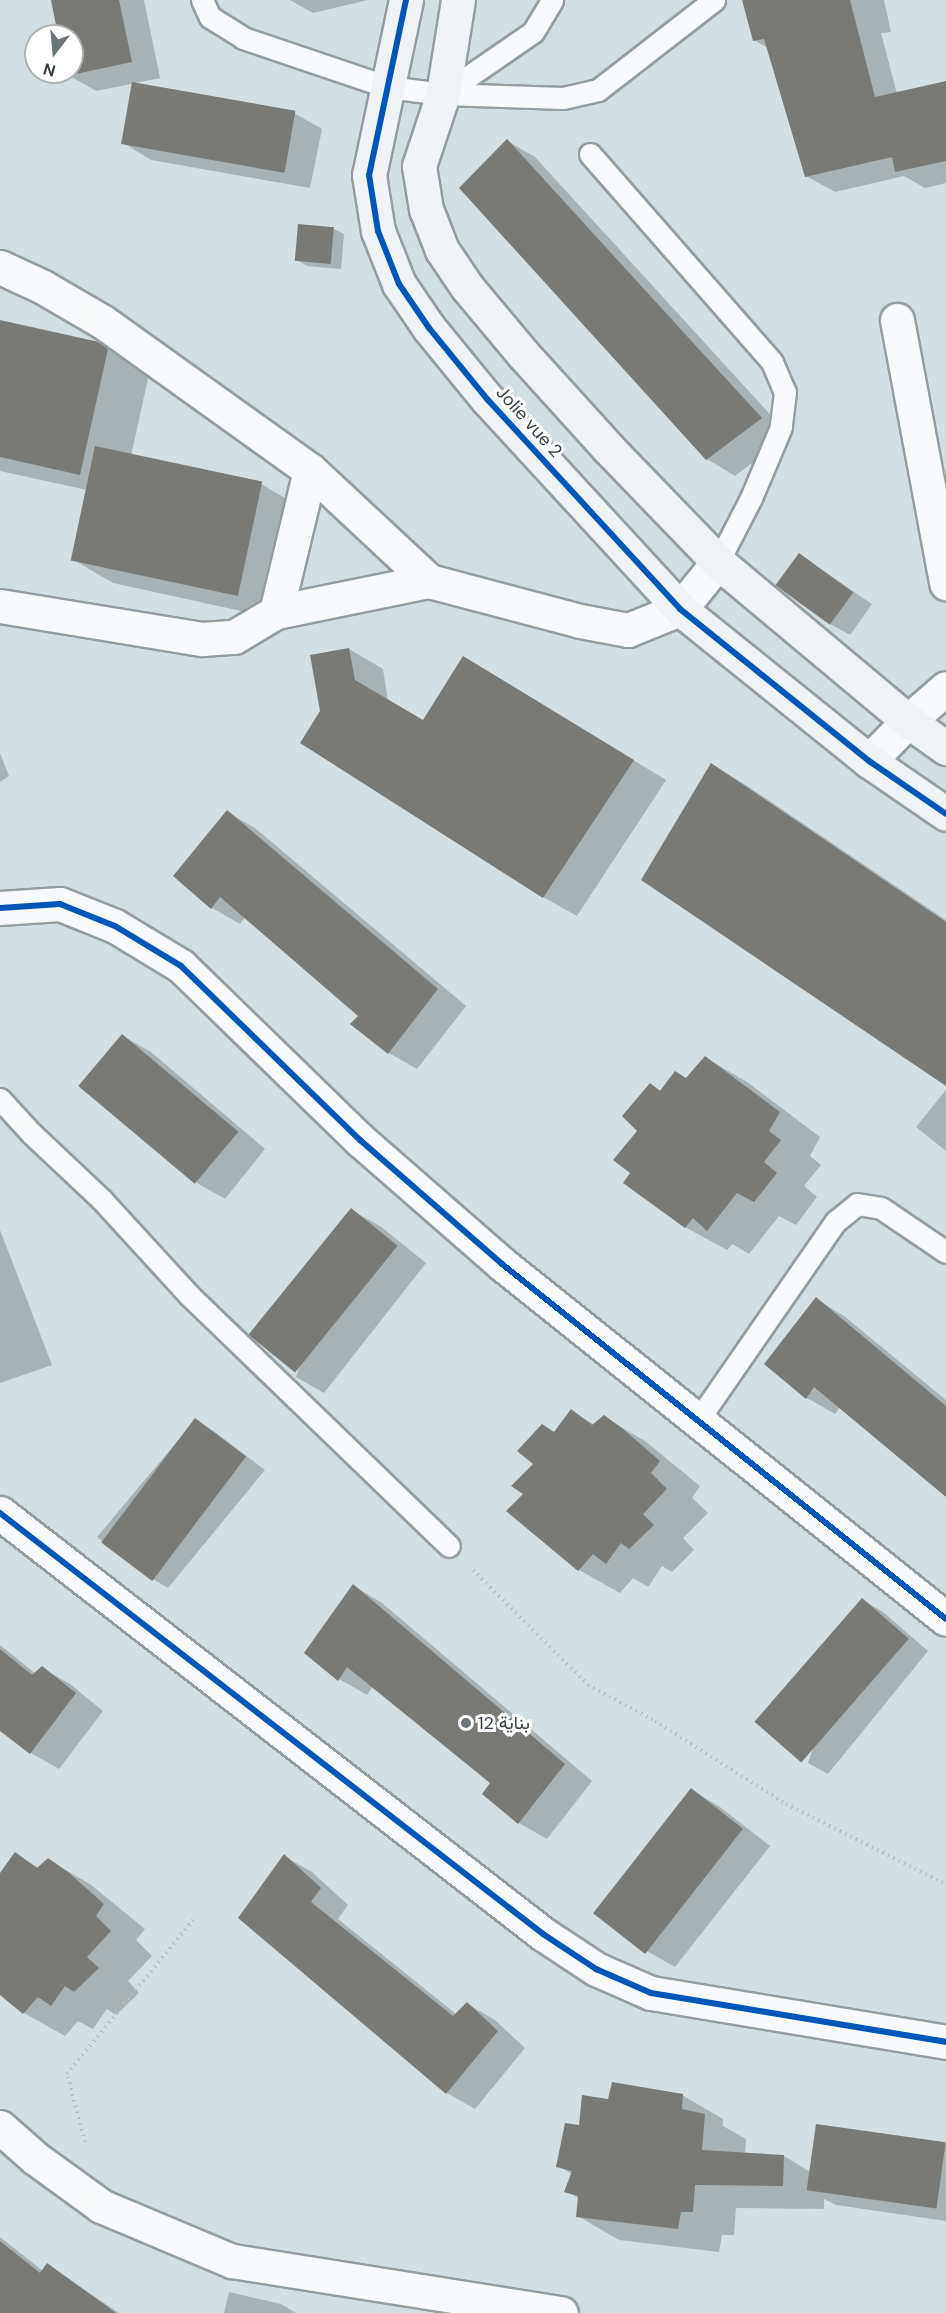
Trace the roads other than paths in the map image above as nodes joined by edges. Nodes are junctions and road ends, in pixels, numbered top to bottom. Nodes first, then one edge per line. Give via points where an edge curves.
1 (202, 0) edge
2 (406, 0) edge
3 (458, 0) edge
4 (552, 0) edge
5 (714, 0) edge
6 (388, 87) junction
7 (443, 94) junction
8 (590, 154) dead end
9 (0, 267) edge
10 (897, 320) dead end
11 (310, 470) junction
12 (718, 562) junction
13 (429, 581) junction
14 (946, 583) edge
15 (0, 606) edge
16 (680, 609) junction
17 (276, 612) junction
18 (946, 688) edge
19 (908, 721) junction
20 (946, 748) edge
21 (869, 761) junction
22 (946, 814) edge
23 (0, 908) edge
24 (0, 1099) edge
25 (946, 1252) edge
26 (698, 1420) junction
27 (0, 1513) edge
28 (450, 1546) road end
29 (946, 1619) edge
30 (946, 2042) edge
31 (0, 2127) edge
32 (561, 2313) edge

1 - 6 lane via 210,17 243,38
2 - 6 street, Jolie vue 2
3 - 7 street
4 - 7 lane via 533,32
5 - 7 lane via 598,90 563,99
6 - 7 lane
6 - 16 street, Jolie vue 2 via 369,175 378,231 399,284 429,328 488,399
7 - 12 street via 419,166 426,209 442,250 467,287 523,354
8 - 12 lane via 772,362 785,392 781,427
9 - 11 street via 103,322
10 - 14 street
11 - 13 street
11 - 17 street
12 - 16 street
12 - 19 street
13 - 16 street via 627,630
13 - 17 street
15 - 17 street via 202,639 234,637
16 - 21 street, Jolie vue 2
18 - 19 street
19 - 20 street
19 - 21 street
21 - 22 street, Jolie vue 2
23 - 26 street via 60,904 115,926 181,966 360,1140 502,1264
24 - 28 lane via 102,1200 189,1295
25 - 26 lane via 881,1208 857,1204 835,1222
26 - 29 street
27 - 30 street via 543,1934 596,1969 651,1993
31 - 32 street via 101,2206 232,2261

